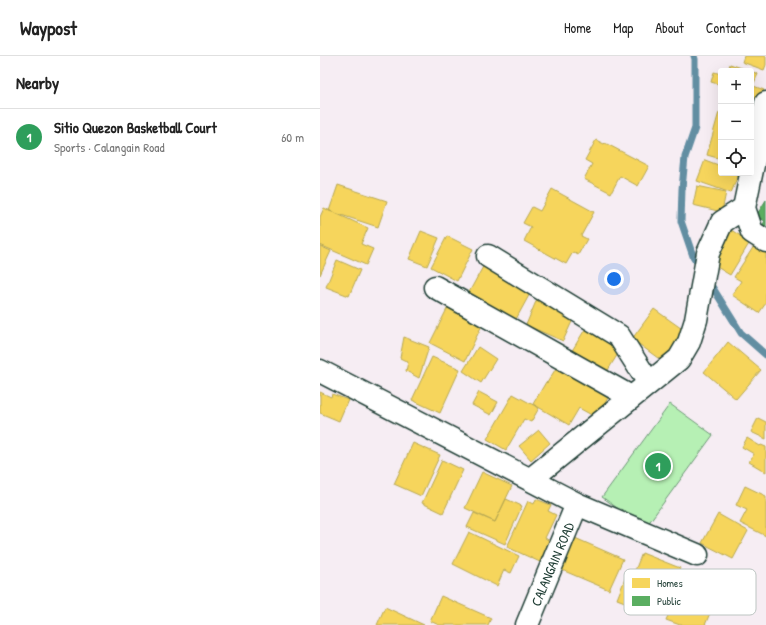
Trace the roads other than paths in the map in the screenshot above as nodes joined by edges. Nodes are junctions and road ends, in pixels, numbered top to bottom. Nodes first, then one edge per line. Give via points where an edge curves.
1 (766, 103) edge
2 (744, 208) junction
3 (766, 241) edge
4 (488, 256) dead end
5 (435, 287) dead end
6 (320, 371) edge
7 (650, 383) junction
8 (631, 397) junction
9 (531, 479) junction
10 (577, 504) junction
11 (697, 555) dead end
12 (527, 625) edge

1 - 2 street
2 - 3 street via 752,232
2 - 7 street via 722,222 708,253 696,320 689,342 679,359
4 - 7 street via 619,336
5 - 8 street
6 - 9 street
7 - 8 street
8 - 9 street
9 - 10 street
10 - 11 street
10 - 12 street, CALANGAIN ROAD

